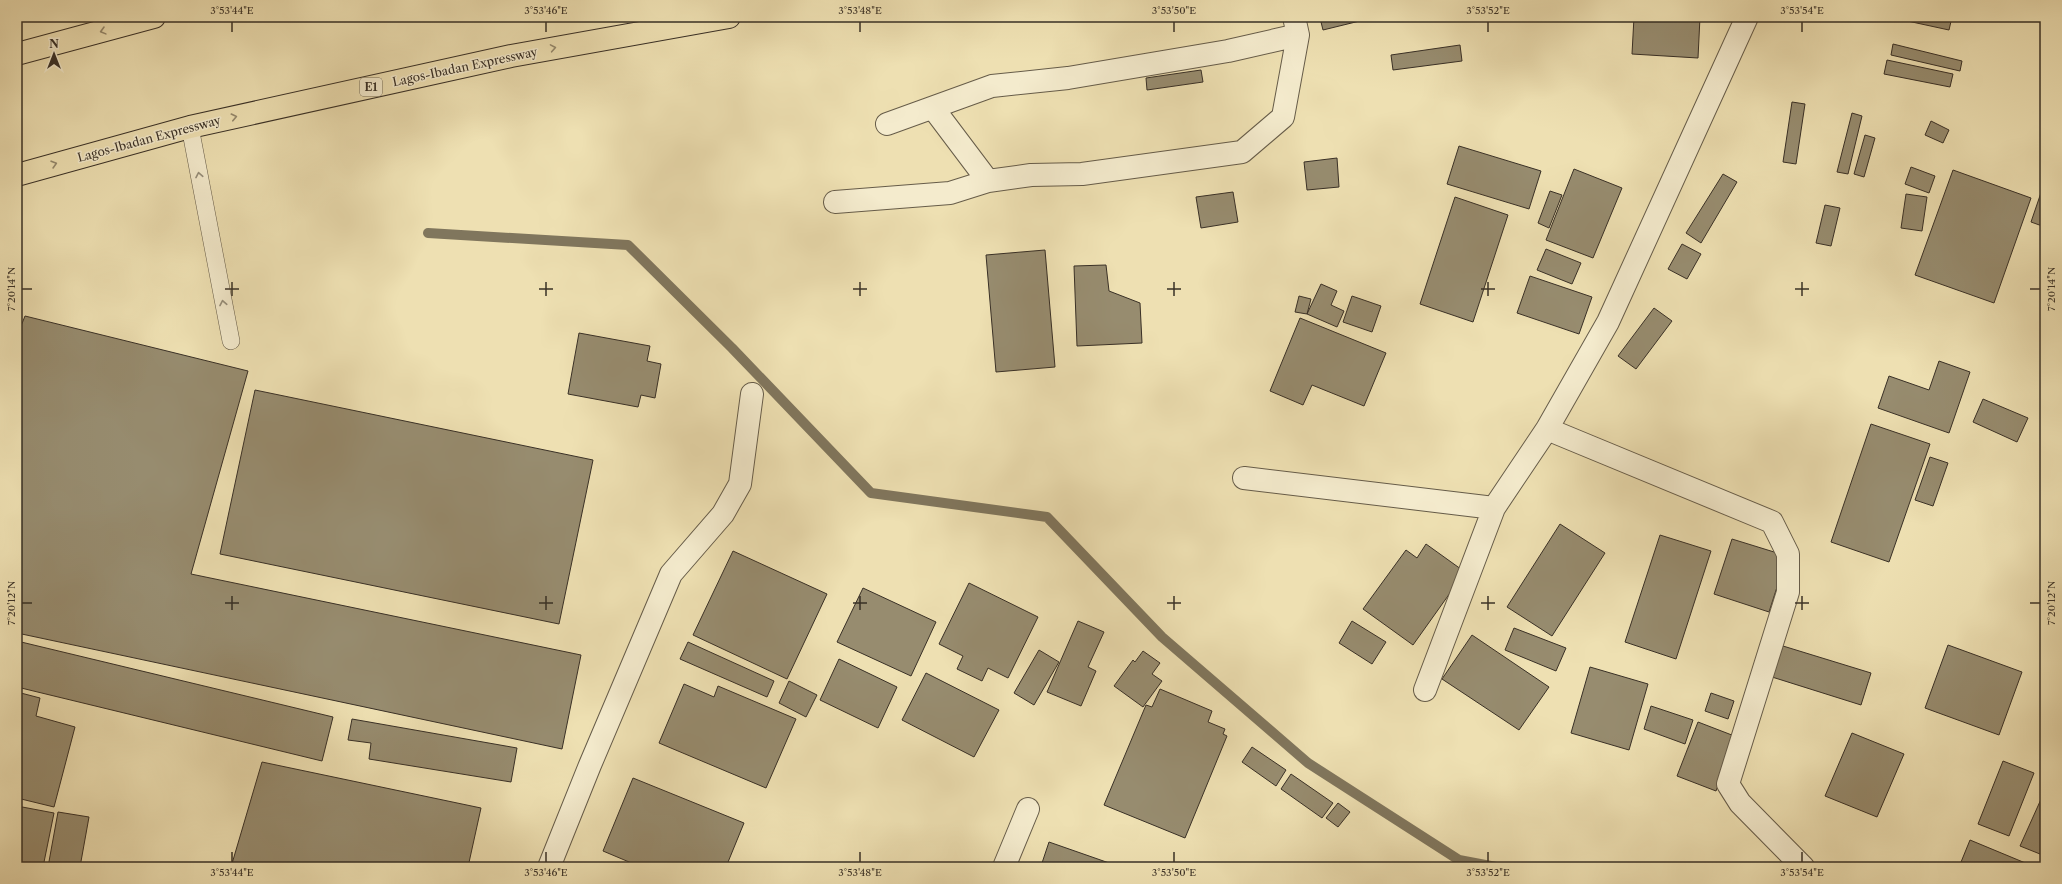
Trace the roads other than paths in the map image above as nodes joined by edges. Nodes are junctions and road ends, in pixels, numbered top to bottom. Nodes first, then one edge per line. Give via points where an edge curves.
1 (154, 17) edge
2 (729, 17) edge
3 (1747, 17) edge
4 (1296, 26) edge
5 (17, 54) edge
6 (933, 108) junction
7 (887, 124) dead end
8 (190, 127) junction
9 (17, 175) edge
10 (988, 181) junction
11 (835, 202) dead end
12 (231, 341) dead end
13 (752, 394) dead end
14 (1548, 429) junction
15 (1244, 478) dead end
16 (1494, 508) junction
17 (1425, 690) dead end
18 (1028, 809) dead end
19 (549, 867) edge
20 (1004, 867) edge
21 (1803, 867) edge

1 -> 5 highway
8 -> 2 highway, Lagos-Ibadan Expressway / E1 via 511,56
3 - 14 street via 1608,322
4 - 6 street via 1228,51 1068,78 992,86
4 - 10 street via 1283,117 1242,152 1082,174 1031,175
6 - 7 street
6 - 10 street
9 -> 8 highway, Lagos-Ibadan Expressway / E1
12 -> 8 lane
10 - 11 street via 950,193
13 - 19 street via 740,484 723,514 671,574
14 - 16 street
14 - 21 street via 1772,522 1788,554 1788,592 1728,784 1740,802
15 - 16 street
16 - 17 street
18 - 20 street

